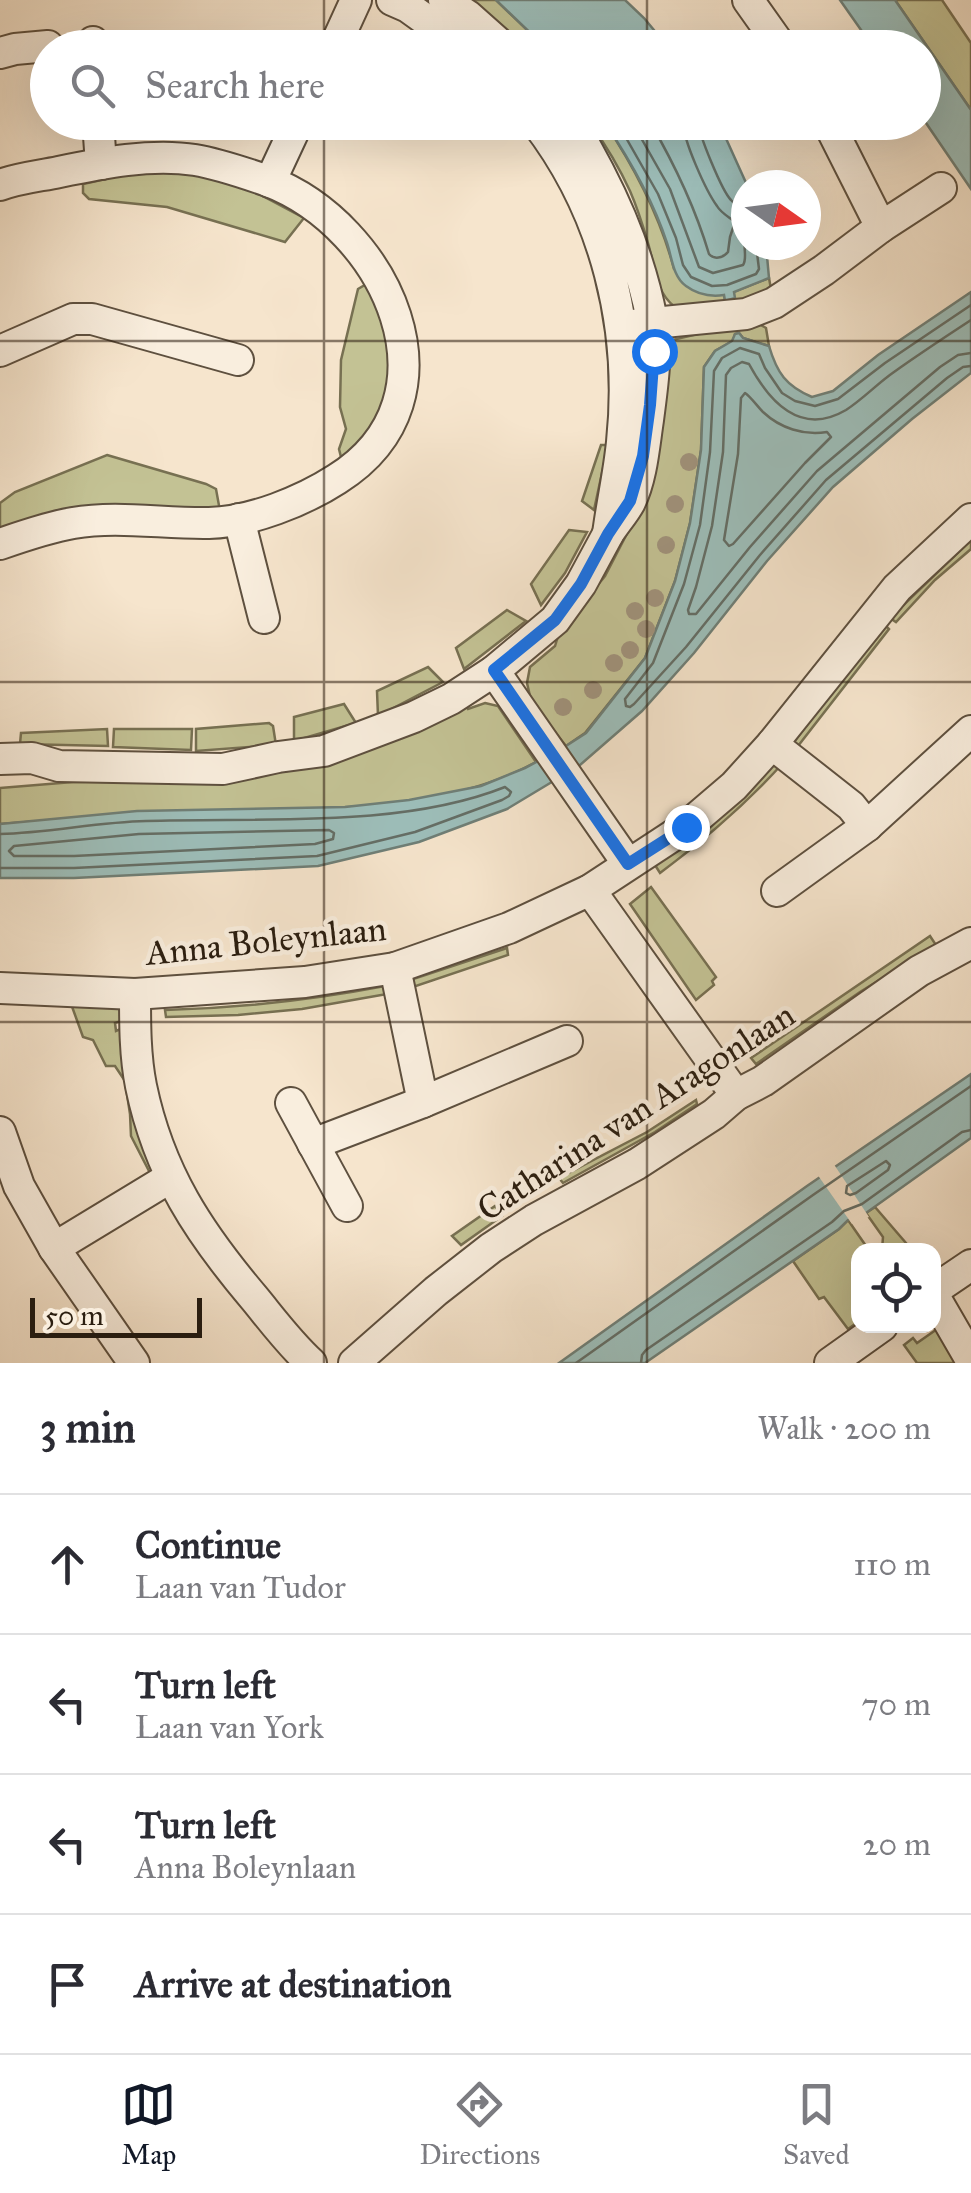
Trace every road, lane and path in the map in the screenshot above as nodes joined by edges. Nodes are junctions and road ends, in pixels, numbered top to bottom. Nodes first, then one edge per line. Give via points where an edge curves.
1 (356, 0) edge
2 (392, 0) edge
3 (444, 0) edge
4 (748, 0) edge
5 (342, 30) edge
6 (440, 30) edge
7 (484, 30) edge
8 (769, 30) edge
9 (30, 48) edge
10 (0, 53) edge
11 (99, 140) edge
12 (290, 140) edge
13 (550, 140) edge
14 (582, 140) edge
15 (837, 140) edge
16 (101, 164) junction
17 (270, 182) junction
18 (0, 186) edge
19 (941, 188) dead end
20 (881, 227) junction
21 (653, 322) junction
22 (620, 326) junction
23 (2, 346) edge
24 (238, 360) dead end
25 (238, 519) junction
26 (971, 519) edge
27 (608, 534) junction
28 (0, 544) edge
29 (264, 618) dead end
30 (494, 670) junction
31 (971, 731) edge
32 (772, 744) junction
33 (0, 760) edge
34 (59, 766) junction
35 (0, 779) edge
36 (867, 826) junction
37 (628, 864) junction
38 (590, 890) junction
39 (777, 891) dead end
40 (971, 944) edge
41 (395, 968) junction
42 (0, 988) edge
43 (135, 994) junction
44 (566, 1040) dead end
45 (736, 1095) junction
46 (423, 1102) junction
47 (291, 1103) dead end
48 (0, 1132) edge
49 (313, 1144) junction
50 (171, 1177) junction
51 (347, 1206) dead end
52 (54, 1248) junction
53 (971, 1265) edge
54 (941, 1288) edge
55 (941, 1306) edge
56 (874, 1343) edge
57 (971, 1360) edge
58 (134, 1363) edge
59 (311, 1363) edge
60 (354, 1363) edge
61 (830, 1363) edge

1 - 5 street
2 - 6 street
3 - 7 street
4 - 8 street
9 - 10 street
11 - 16 street
12 - 17 street
13 - 22 street via 593,218
14 - 21 street via 618,206
15 - 20 street
16 - 17 street via 194,160
16 - 18 street
17 - 25 street via 327,218 376,273 392,301 404,373 387,432 368,456 308,496
19 - 20 street
20 - 21 street via 774,303 746,314
21 - 22 street
21 - 27 street via 643,456 630,501
22 - 27 street via 622,443
23 - 24 street via 92,318
25 - 28 street via 74,522
25 - 29 street
26 - 32 street, Anna Boleynlaan via 897,588
27 - 30 street via 555,620
30 - 34 street via 414,718 324,751 223,769
30 - 37 street
31 - 36 street
32 - 36 street
32 - 37 street, Anna Boleynlaan via 686,827
33 - 34 street via 32,758
34 - 35 street
36 - 39 street
37 - 38 street, Anna Boleynlaan
38 - 41 street, Anna Boleynlaan via 509,928
38 - 45 street
40 - 45 street, Catharina van Aragonlaan
41 - 43 street, Anna Boleynlaan
41 - 46 street
42 - 43 street, Anna Boleynlaan
43 - 50 street via 140,1082
44 - 46 street
45 - 60 street, Catharina van Aragonlaan via 638,1164 491,1248
46 - 49 street
47 - 49 street
48 - 52 street via 19,1186
49 - 51 street
50 - 52 street
50 - 59 street via 204,1236
52 - 58 street
53 - 54 street
55 - 57 street
56 - 61 street

